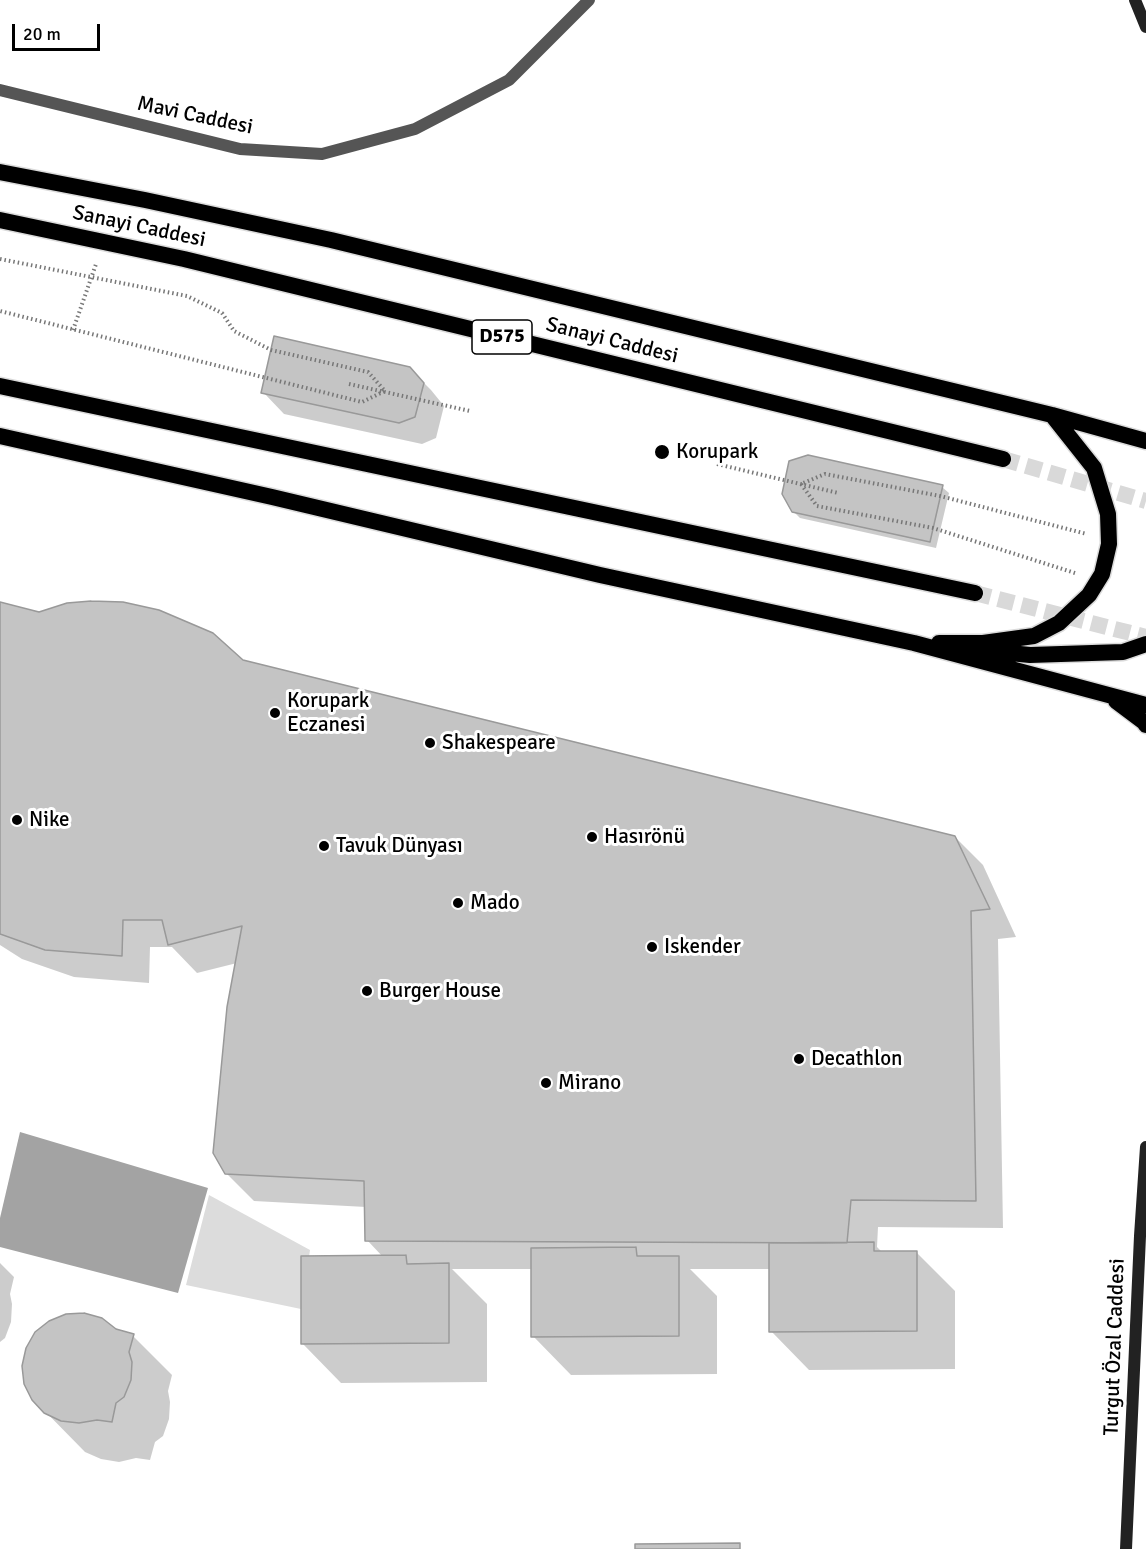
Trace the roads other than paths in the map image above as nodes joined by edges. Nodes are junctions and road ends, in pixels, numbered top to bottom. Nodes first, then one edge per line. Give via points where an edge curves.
1 (589, 0) edge
2 (1135, 0) edge
3 (1146, 27) edge
4 (0, 90) edge
5 (0, 172) edge
6 (0, 220) edge
7 (0, 386) edge
8 (1052, 415) junction
9 (1146, 429) edge
10 (1127, 435) junction
11 (0, 436) edge
12 (1146, 441) edge
13 (1146, 454) edge
14 (1003, 459) tunnel mouth
15 (975, 593) tunnel mouth
16 (914, 644) junction
17 (1146, 644) edge
18 (1108, 695) junction
19 (1146, 705) edge
20 (1146, 725) edge
21 (1146, 1147) edge
22 (1126, 1549) edge

1 - 4 street, Mavi Caddesi via 509,80 415,129 322,154 240,148
2 - 3 main road
5 - 8 highway via 331,240
6 - 14 highway, Sanayi Caddesi / D575 via 184,259
7 - 15 highway
8 - 10 highway
8 - 16 highway via 1094,468 1108,514 1102,574 1089,595 1059,623 1034,636 983,643
9 - 10 highway
10 - 12 highway
10 - 13 highway
11 - 16 highway
16 - 17 highway via 1030,655 1123,652
16 - 18 highway
18 - 19 highway
18 - 20 highway
21 - 22 main road, Turgut Özal Caddesi

